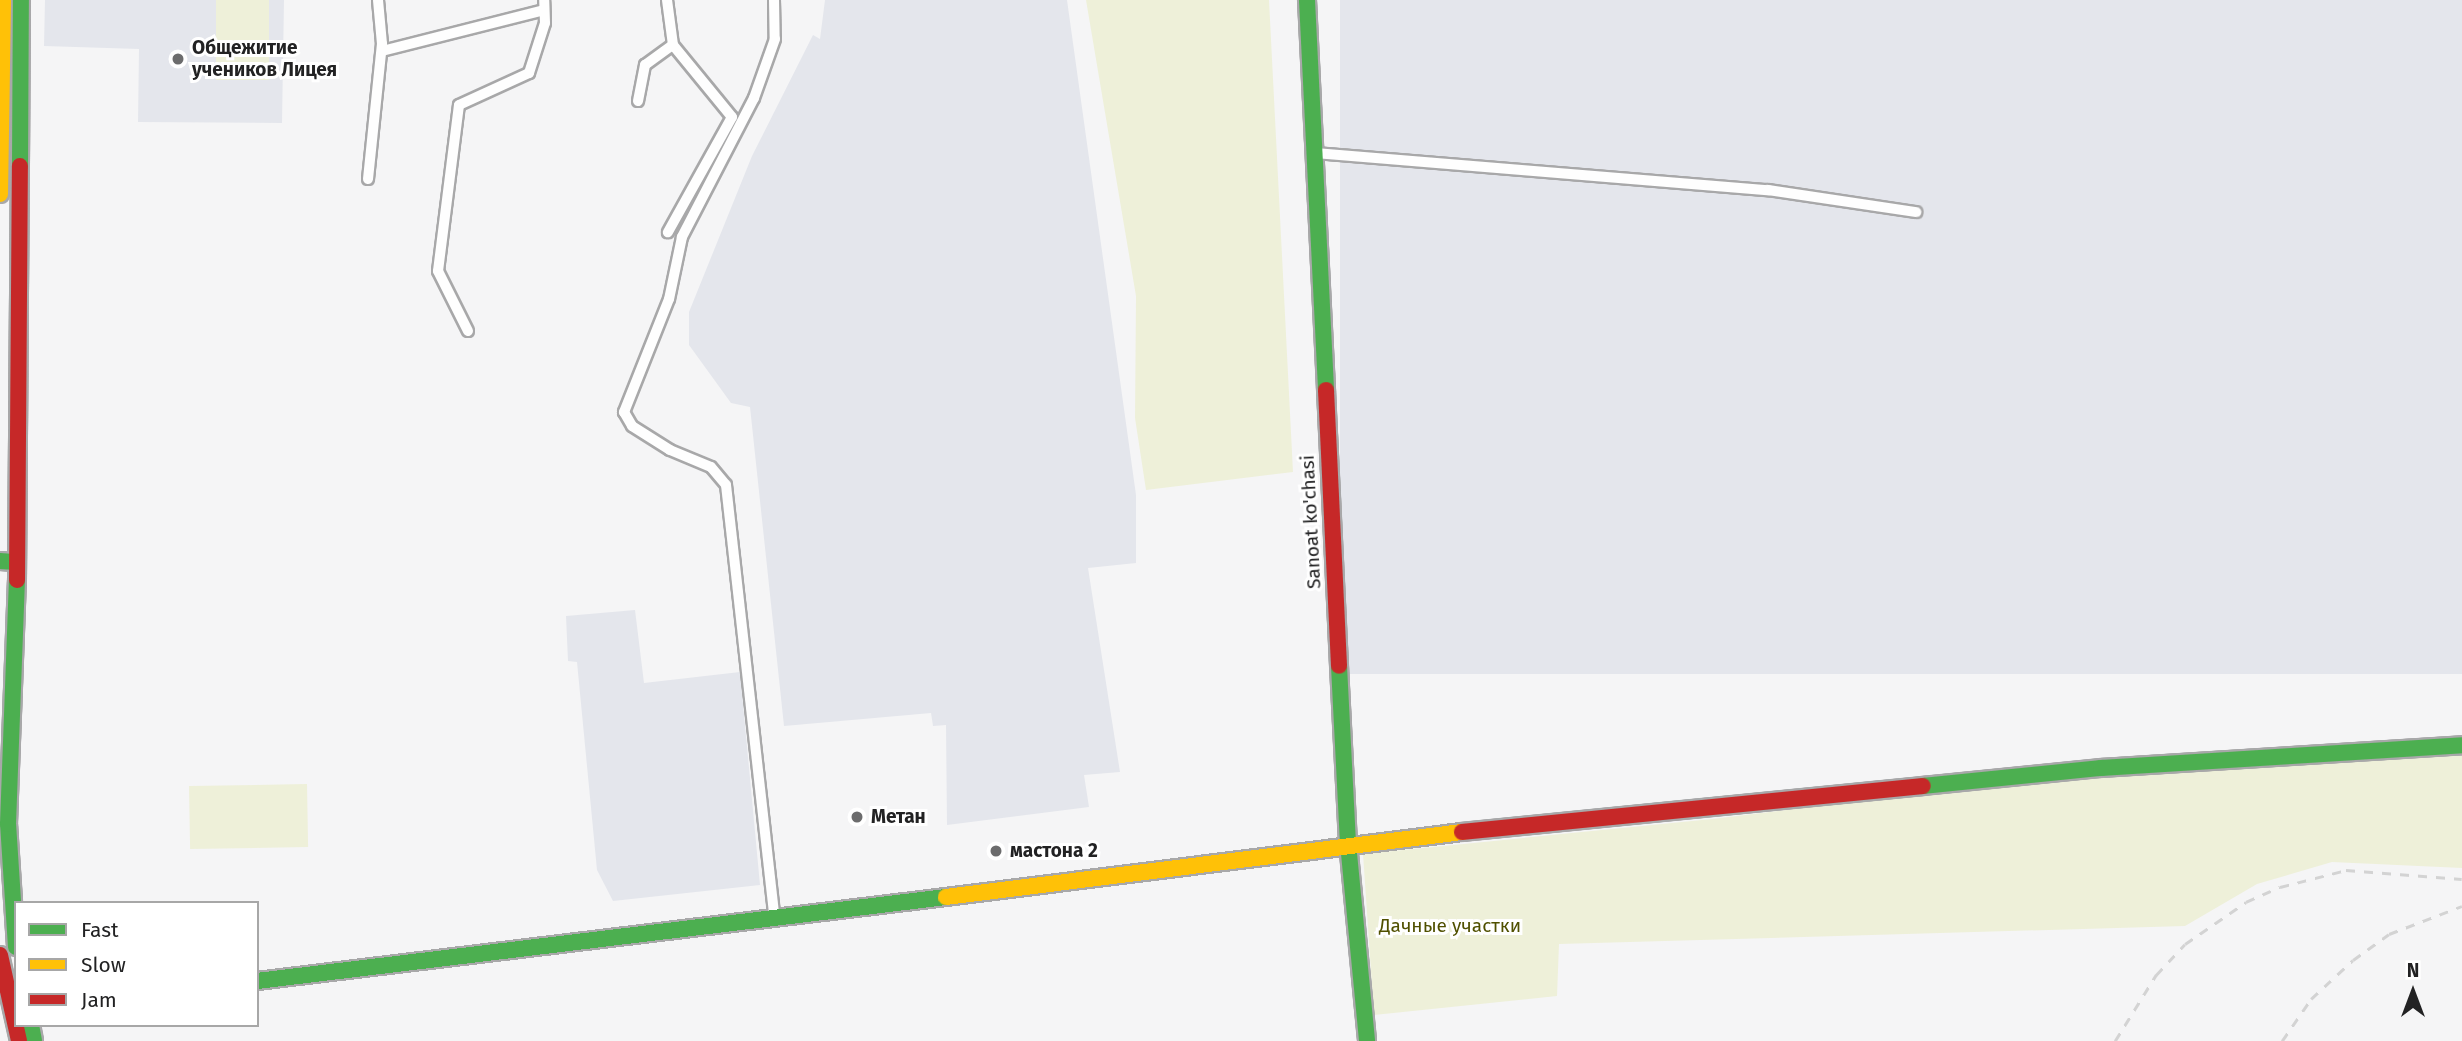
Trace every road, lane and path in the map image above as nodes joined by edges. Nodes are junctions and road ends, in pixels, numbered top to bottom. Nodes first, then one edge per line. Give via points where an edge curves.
1 (3, 0) edge
2 (21, 0) edge
3 (379, 0) edge
4 (667, 0) edge
5 (774, 0) edge
6 (1307, 0) edge
7 (544, 5) edge
8 (673, 45) junction
9 (382, 51) junction
10 (638, 101) dead end
11 (1, 107) edge
12 (1314, 153) junction
13 (368, 179) dead end
14 (0, 194) edge
15 (1916, 212) dead end
16 (668, 232) dead end
17 (468, 331) dead end
18 (8, 562) edge
19 (2462, 745) edge
20 (1348, 844) junction
21 (14, 916) edge
22 (775, 919) junction
23 (0, 954) edge
24 (259, 981) edge
25 (10, 1017) edge
26 (19, 1041) edge
27 (1367, 1041) edge

1 - 11 main road
2 - 18 main road
3 - 9 street
4 - 8 street
5 - 22 street via 775,39 754,99 682,237 669,299 624,412 625,419 670,450 711,467 726,485
6 - 12 main road, Sanoat ko'chasi
7 - 9 street
7 - 17 street via 545,23 529,73 459,105 438,271
8 - 10 street via 645,65
8 - 16 street via 732,117
9 - 13 street
11 - 14 main road
12 - 15 street via 1768,190
12 - 20 main road, Sanoat ko'chasi
18 - 21 main road via 8,824
19 - 20 main road via 2101,768
20 - 22 main road
20 - 27 main road, Sanoat ko'chasi
22 - 24 main road
23 - 25 main road
25 - 26 main road

